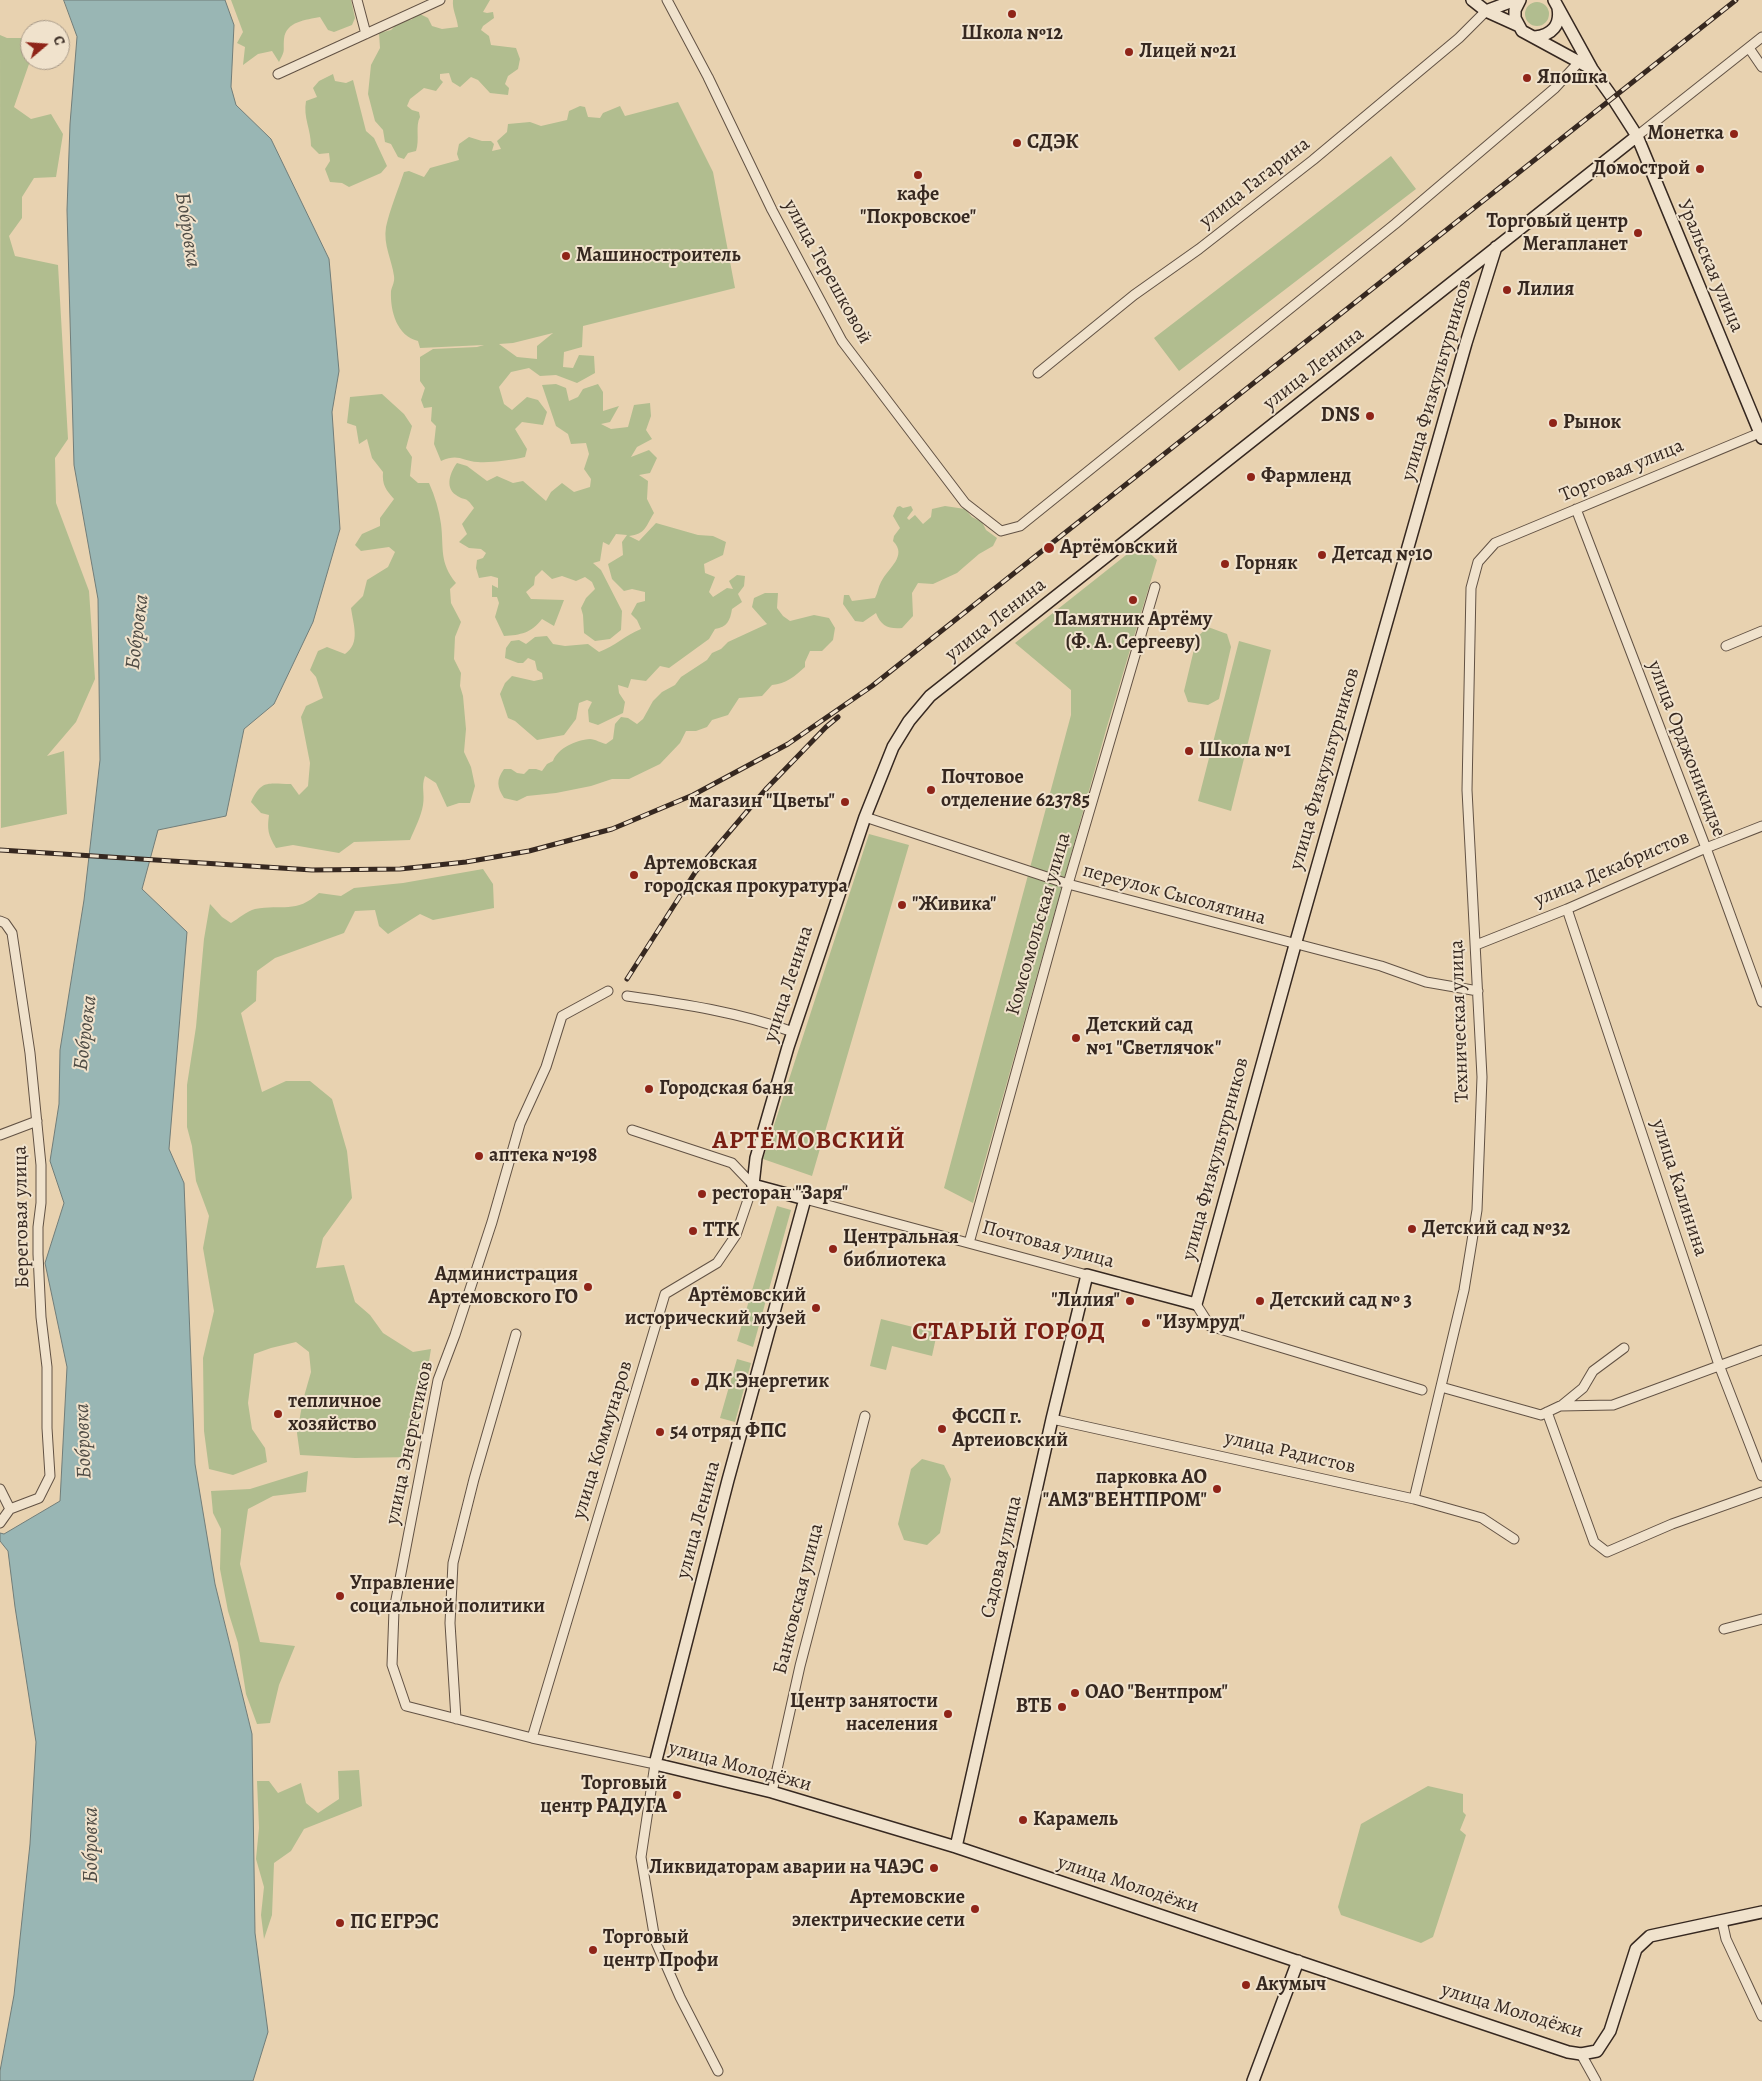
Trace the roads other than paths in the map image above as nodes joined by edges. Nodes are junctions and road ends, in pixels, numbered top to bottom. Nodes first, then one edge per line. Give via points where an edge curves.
1 (357, 0) edge
2 (440, 0) edge
3 (668, 0) edge
4 (1472, 0) edge
5 (1515, 0) edge
6 (1520, 0) edge
7 (1557, 2) edge
8 (1486, 11) junction
9 (1517, 25) junction
10 (366, 34) junction
11 (1535, 37) junction
12 (1762, 37) edge
13 (1749, 48) junction
14 (1579, 62) junction
15 (1762, 68) edge
16 (1592, 69) junction
17 (278, 74) dead end
18 (1636, 136) junction
19 (1496, 246) junction
20 (1038, 373) dead end
21 (1761, 434) edge
22 (1576, 509) junction
23 (1495, 543) joint
24 (1155, 587) dead end
25 (1762, 631) edge
26 (1726, 646) dead end
27 (865, 817) junction
28 (1762, 826) edge
29 (1706, 848) junction
30 (1068, 884) junction
31 (1567, 909) junction
32 (0, 921) edge
33 (1295, 945) junction
34 (1476, 945) junction
35 (608, 991) dead end
36 (1478, 991) junction
37 (627, 996) dead end
38 (1762, 1002) edge
39 (793, 1032) junction
40 (37, 1122) junction
41 (632, 1130) dead end
42 (0, 1135) edge
43 (753, 1185) junction
44 (805, 1199) junction
45 (969, 1243) junction
46 (1087, 1275) junction
47 (1196, 1304) junction
48 (516, 1334) dead end
49 (1624, 1348) dead end
50 (1762, 1350) edge
51 (1719, 1365) junction
52 (1441, 1387) junction
53 (1422, 1390) dead end
54 (1560, 1406) junction
55 (1547, 1412) junction
56 (865, 1416) dead end
57 (1052, 1419) junction
58 (1762, 1476) edge
59 (0, 1489) edge
60 (1762, 1492) edge
61 (1414, 1499) junction
62 (10, 1509) junction
63 (0, 1523) edge
64 (1514, 1539) dead end
65 (1762, 1619) edge
66 (1724, 1629) dead end
67 (406, 1706) joint
68 (456, 1719) junction
69 (532, 1738) junction
70 (655, 1764) junction
71 (772, 1792) junction
72 (956, 1847) junction
73 (1762, 1912) edge
74 (1722, 1921) junction
75 (1298, 1961) junction
76 (1762, 2016) edge
77 (1581, 2054) junction
78 (718, 2070) dead end
79 (1253, 2081) edge
80 (1596, 2081) edge

1 - 10 street
2 - 10 street
3 - 14 street, улица Терешковой via 772,210 842,341 965,503 1001,531 1020,526 1395,224 1555,88
4 - 8 street
5 - 8 street
6 - 9 street via 1515,10
7 - 11 street via 1560,15 1555,28
7 - 16 street, Уральская улица
8 - 9 street
8 - 20 street, улица Гагарина via 1459,38 1313,160 1199,250 1134,295
9 - 11 street
10 - 17 street
11 - 14 street
12 - 13 street
13 - 15 street
13 - 18 street
14 - 16 street
16 - 18 street, Уральская улица
18 - 19 street, улица Ленина
18 - 21 street, Уральская улица
19 - 27 street, улица Ленина via 1390,334 930,696 893,747
19 - 33 street, улица Физкультурников
21 - 22 street, Торговая улица
22 - 23 street, Торговая улица
22 - 29 street, улица Орджоникидзе
23 - 34 street, Техническая улица via 1478,562 1471,588 1467,790
24 - 30 street, Комсомольская улица
25 - 26 street
27 - 30 street, переулок Сысолятина
27 - 39 street, улица Ленина
28 - 29 street, улица Декабристов
29 - 31 street, улица Декабристов
29 - 38 street, улица Орджоникидзе
30 - 33 street, переулок Сысолятина
30 - 45 street, Комсомольская улица
31 - 34 street, улица Декабристов
31 - 51 street, улица Калинина
32 - 40 street, Береговая улица via 12,933
33 - 36 street, переулок Сысолятина via 1381,966 1426,982
33 - 47 street, улица Физкультурников
34 - 36 street, Техническая улица
35 - 67 street, улица Энергетиков via 562,1016 546,1067 520,1124 492,1222 438,1380 394,1610 392,1665
36 - 52 street, Техническая улица via 1482,1077 1477,1210 1464,1290
37 - 39 street via 709,1008
39 - 43 street, улица Ленина via 756,1158
40 - 42 street
40 - 62 street, Береговая улица via 41,1174 38,1254 47,1368 50,1476 39,1498
41 - 43 street via 732,1163
43 - 44 street, Почтовая улица
43 - 69 street, улица Коммунаров via 736,1235 716,1264 665,1294
44 - 45 street, Почтовая улица
44 - 70 street, улица Ленина
45 - 46 street, Почтовая улица
46 - 47 street, Почтовая улица
46 - 57 street, Садовая улица
47 - 53 street via 1210,1326
48 - 68 street via 453,1563 450,1623
49 - 54 street via 1592,1370 1583,1388
50 - 51 street
51 - 54 street via 1612,1405
51 - 58 street, улица Калинина
52 - 55 street via 1541,1414
52 - 61 street, Техническая улица
54 - 55 street
55 - 60 street via 1594,1542 1607,1552 1672,1524
56 - 71 street, Банковская улица via 800,1666
57 - 61 street, улица Радистов
57 - 72 street, Садовая улица
59 - 62 street
61 - 64 street, улица Радистов via 1482,1518
62 - 63 street
65 - 66 street
67 - 68 street, улица Молодёжи
68 - 69 street, улица Молодёжи
69 - 70 street, улица Молодёжи
70 - 71 street, улица Молодёжи
70 - 78 street via 641,1857 655,1940
71 - 72 street, улица Молодёжи
72 - 75 street, улица Молодёжи
73 - 74 street, улица Молодёжи
74 - 76 street via 1726,1939
74 - 77 street, улица Молодёжи via 1650,1936 1636,1949 1610,2032 1596,2051
75 - 77 street, улица Молодёжи
75 - 79 street
77 - 80 street

